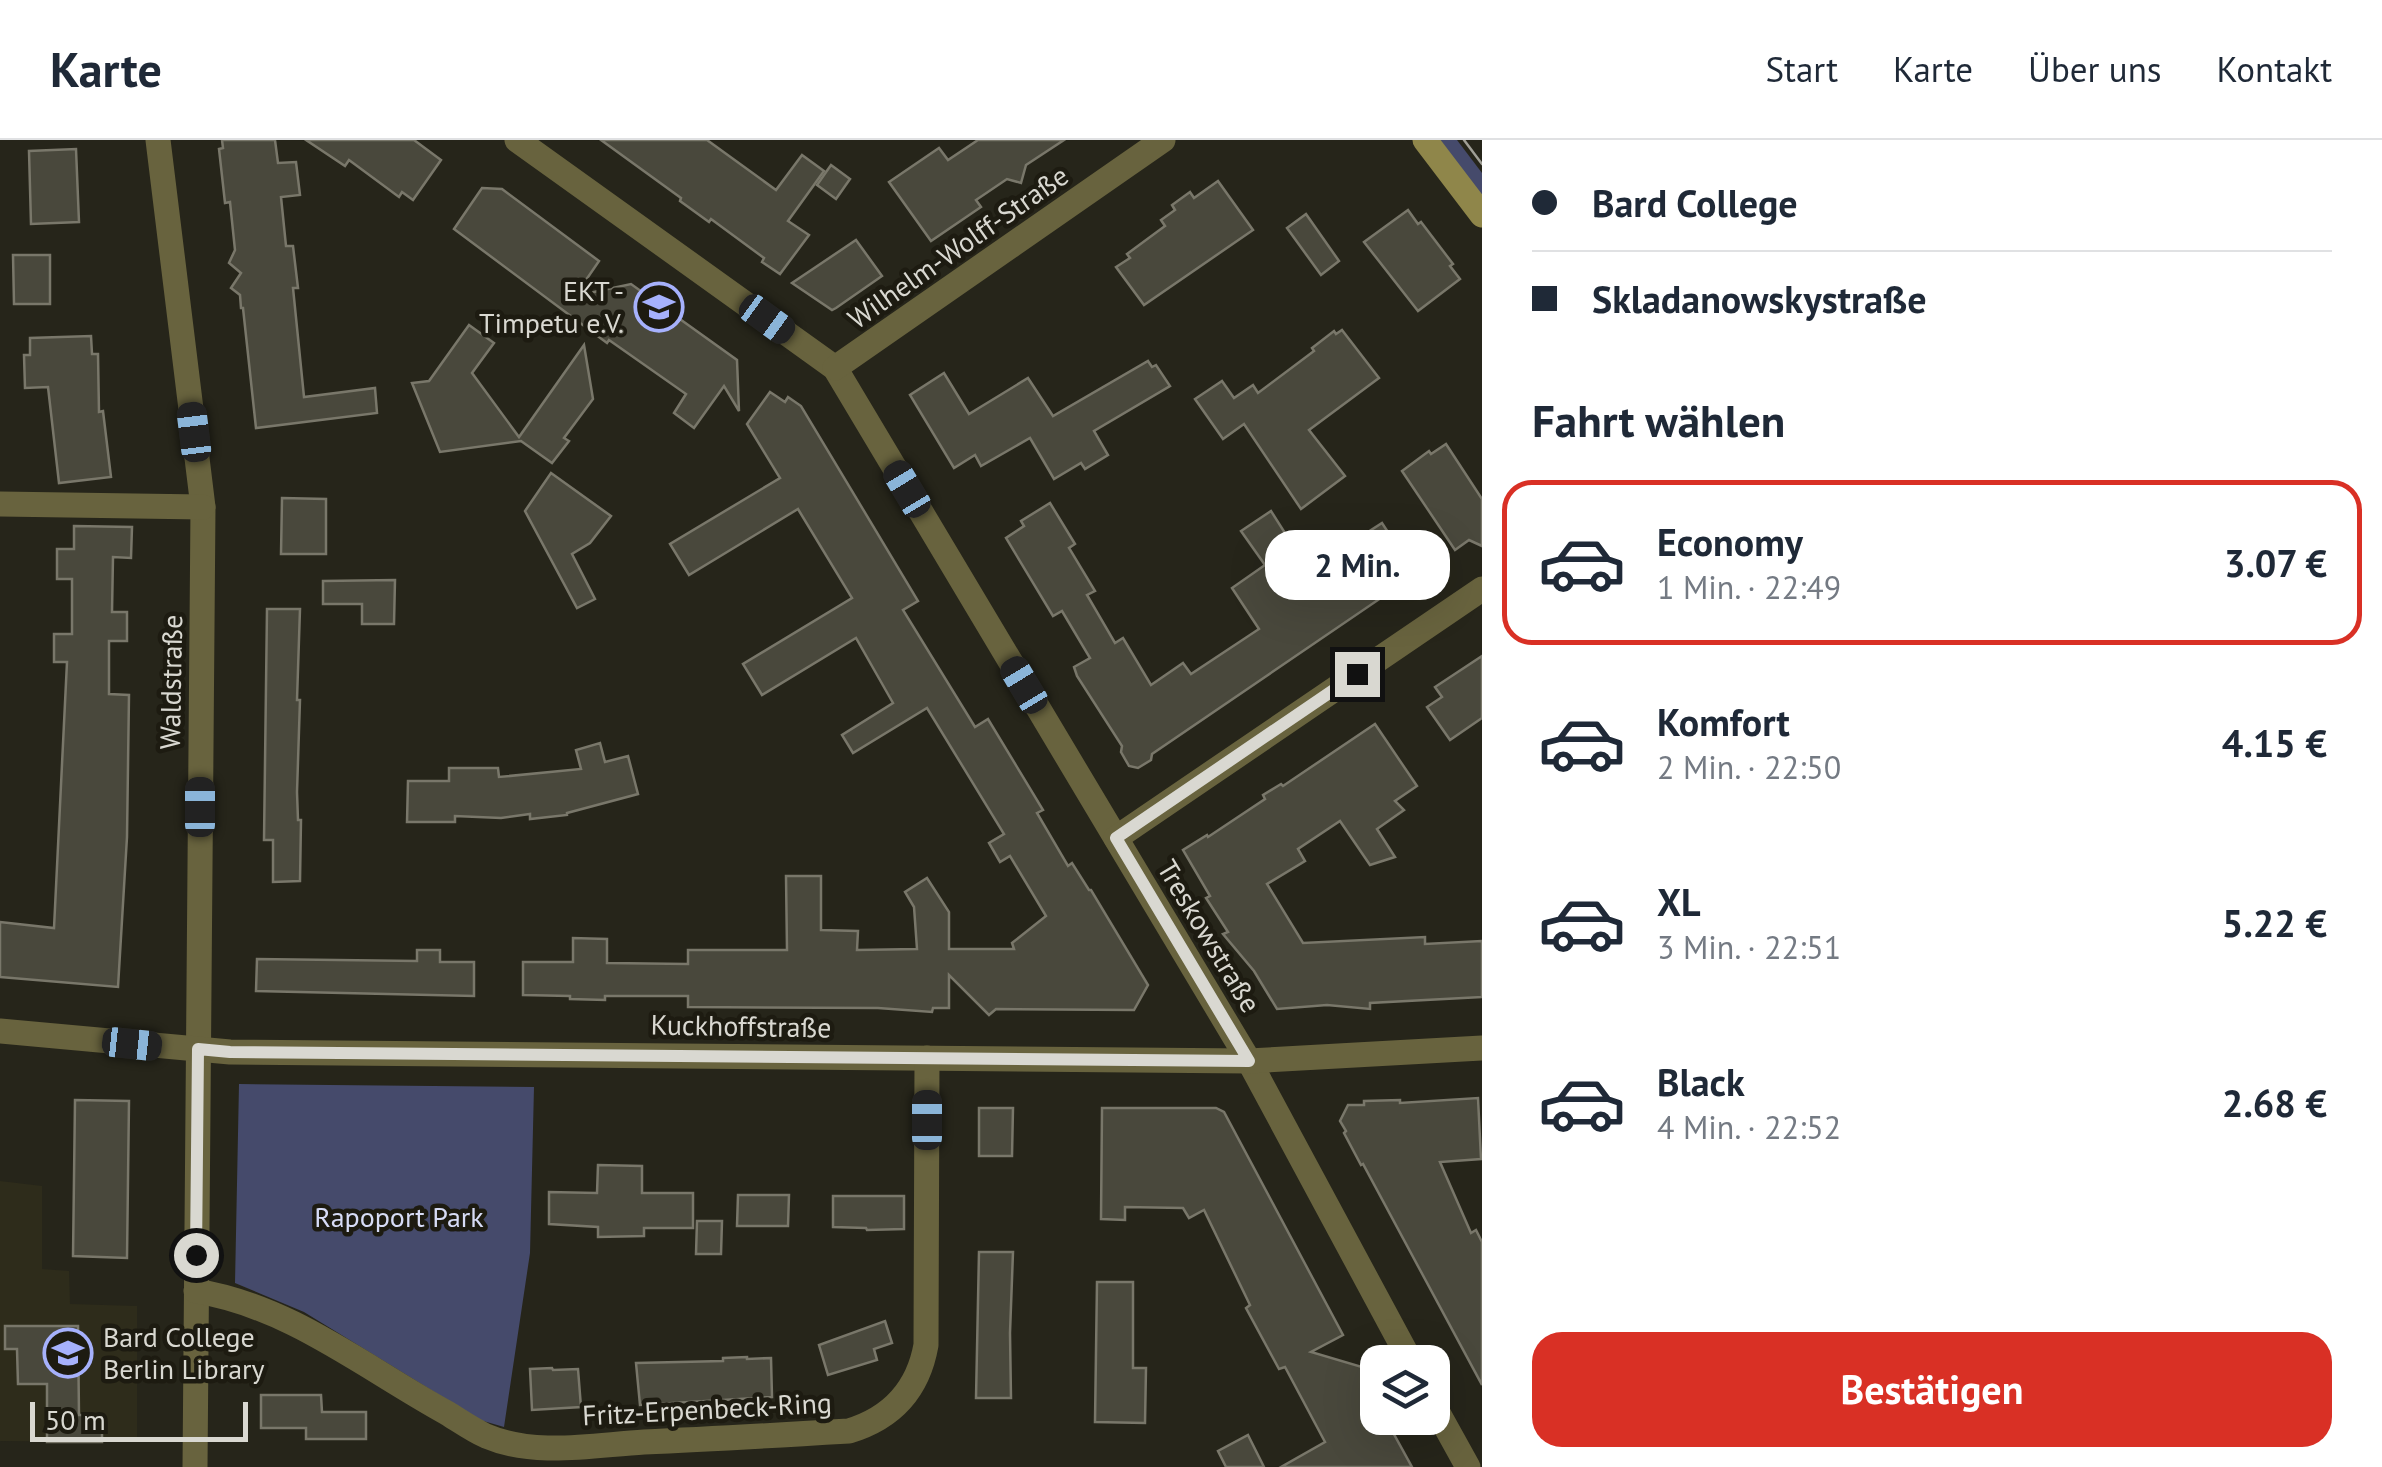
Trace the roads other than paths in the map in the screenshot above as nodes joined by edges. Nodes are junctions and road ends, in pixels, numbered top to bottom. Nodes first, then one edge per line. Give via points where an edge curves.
1 (158, 140) edge
2 (517, 140) edge
3 (1164, 140) edge
4 (1425, 140) edge
5 (1482, 215) edge
6 (835, 368) junction
7 (0, 504) edge
8 (203, 507) junction
9 (1482, 589) edge
10 (1116, 838) junction
11 (0, 1030) edge
12 (1482, 1048) edge
13 (198, 1049) junction
14 (927, 1058) junction
15 (1249, 1061) junction
16 (196, 1291) junction
17 (1403, 1345) edge
18 (1450, 1430) edge
19 (1471, 1462) edge
20 (196, 1467) edge

1 - 8 street, Waldstraße
2 - 6 street, Treskowstraße
3 - 6 street, Wilhelm-Wolff-Straße
4 - 5 main road
6 - 10 street, Treskowstraße
7 - 8 street
8 - 13 street, Waldstraße
9 - 10 street
10 - 15 street, Treskowstraße
11 - 13 street, Kuckhoffstraße
12 - 15 street, Kuckhoffstraße
13 - 14 street, Kuckhoffstraße
13 - 16 street, Waldstraße
14 - 15 street, Kuckhoffstraße
14 - 16 street, Fritz-Erpenbeck-Ring via 926,1345 906,1396 866,1426 516,1445 486,1436 272,1312
15 - 17 street, Treskowstraße
16 - 20 street, Waldstraße
18 - 19 street

